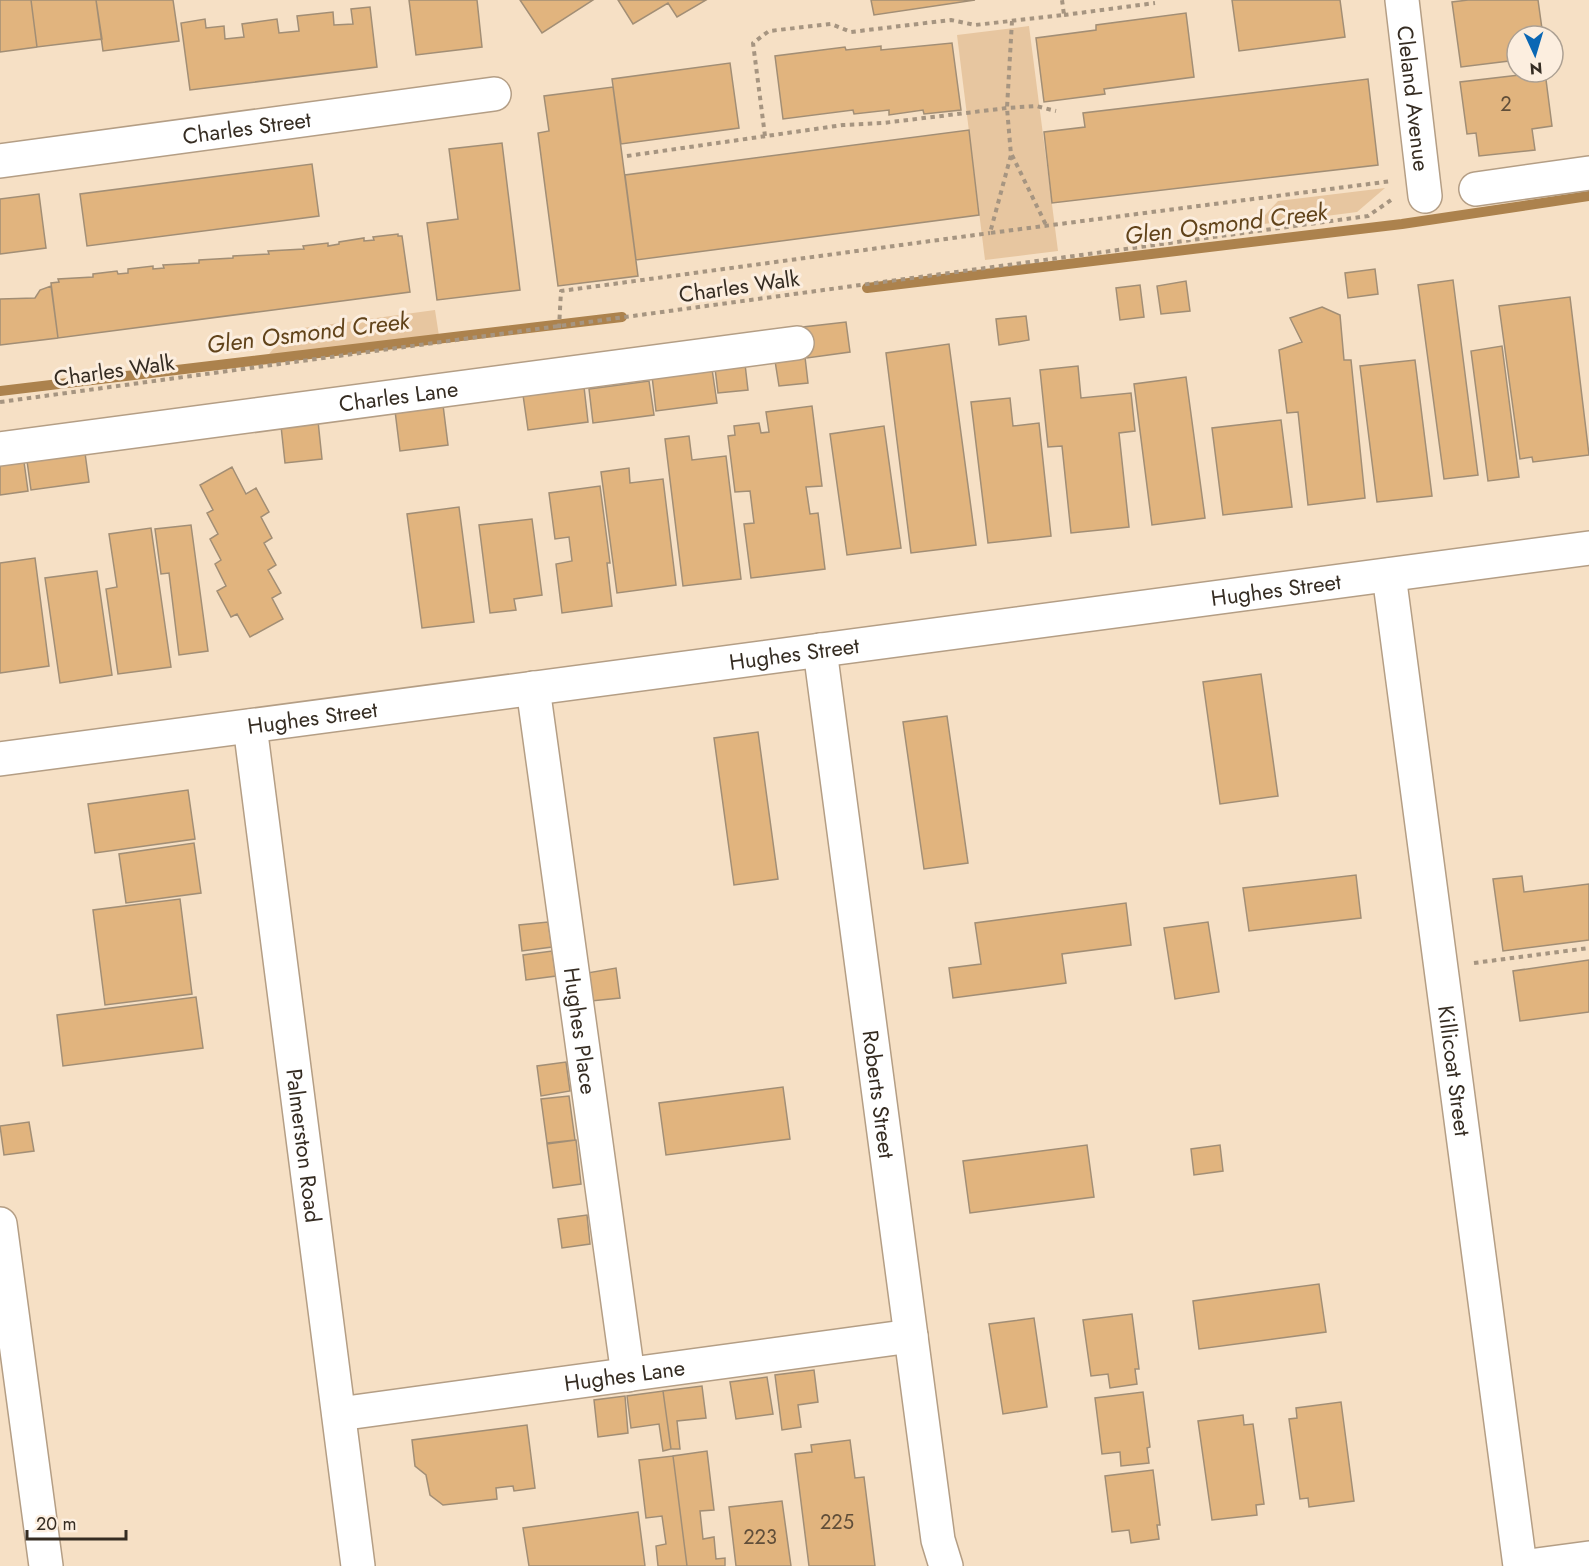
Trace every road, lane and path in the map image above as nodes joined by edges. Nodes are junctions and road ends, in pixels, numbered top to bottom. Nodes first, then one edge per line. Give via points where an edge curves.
1 (1062, 0) edge
2 (1402, 0) edge
3 (1155, 3) dead end
4 (1065, 15) junction
5 (1012, 21) junction
6 (494, 94) dead end
7 (1007, 108) junction
8 (1056, 111) dead end
9 (765, 136) junction
10 (1011, 155) junction
11 (627, 156) dead end
12 (0, 161) edge
13 (1589, 173) edge
14 (1411, 188) junction
15 (1476, 189) dead end
16 (1047, 227) junction
17 (990, 233) junction
18 (559, 328) junction
19 (797, 343) dead end
20 (0, 402) edge
21 (0, 449) edge
22 (1589, 548) edge
23 (1389, 575) junction
24 (820, 650) junction
25 (533, 688) junction
26 (250, 726) junction
27 (0, 759) edge
28 (1589, 948) edge
29 (1440, 967) junction
30 (0, 1224) edge
31 (911, 1336) junction
32 (628, 1375) junction
33 (339, 1414) junction
34 (941, 1557) edge
35 (1589, 1558) edge
36 (46, 1566) edge
37 (358, 1566) edge
38 (1520, 1566) edge
39 (1529, 1566) edge

1 - 4 path
2 - 14 street, Cleland Avenue
3 - 4 path
4 - 5 path
5 - 7 path
5 - 9 path via 975,26 951,20 851,32 831,24 769,31 753,43
6 - 12 street, Charles Street
7 - 8 path via 1036,106
7 - 9 path
7 - 10 path
9 - 11 path
10 - 16 path
10 - 17 path
13 - 15 street
14 - 16 path
14 - 18 path, Charles Walk via 1368,216
16 - 17 path
17 - 18 path via 561,291
18 - 20 path, Charles Walk
19 - 21 street, Charles Lane
22 - 23 street, Hughes Street
23 - 24 street, Hughes Street
23 - 29 street, Killicoat Street
24 - 25 street, Hughes Street
24 - 31 street, Roberts Street
25 - 26 street, Hughes Street
25 - 32 street, Hughes Place
26 - 27 street, Hughes Street
26 - 33 street, Palmerston Road
28 - 29 path
29 - 38 street, Killicoat Street
30 - 36 street
31 - 32 street, Hughes Lane
31 - 34 street, Roberts Street
32 - 33 street, Hughes Lane
33 - 37 street, Palmerston Road
35 - 39 street

